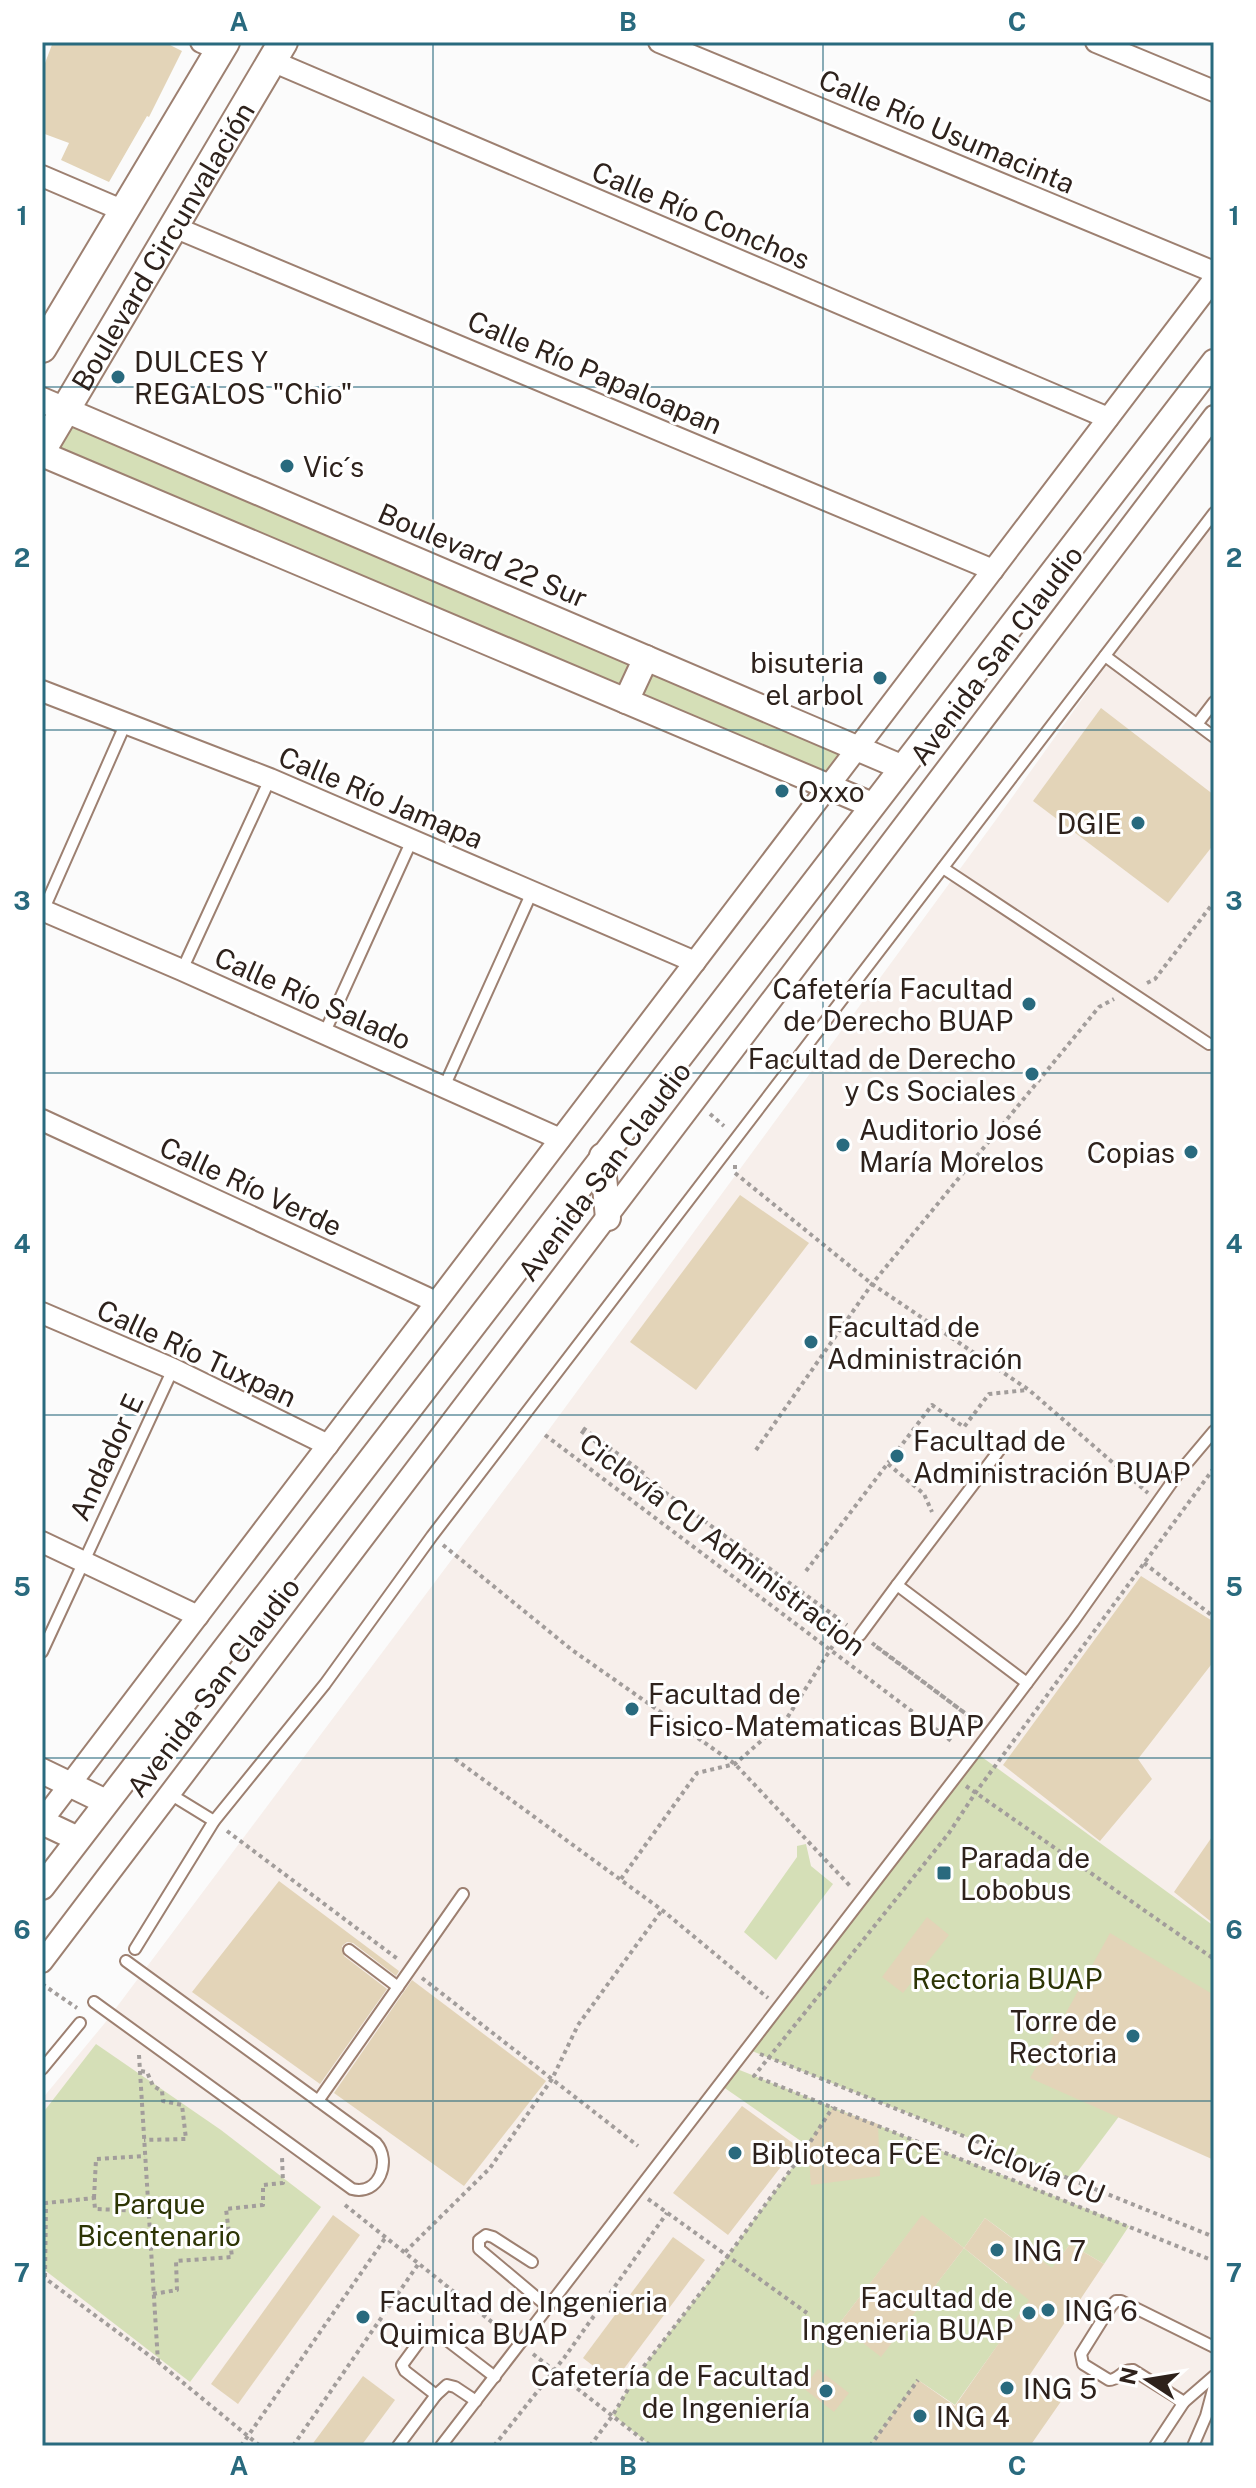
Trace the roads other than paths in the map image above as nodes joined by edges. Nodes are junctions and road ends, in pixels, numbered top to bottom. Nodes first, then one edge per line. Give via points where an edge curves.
1 (659, 42) edge
2 (1096, 42) edge
3 (215, 45) edge
4 (277, 52) edge
5 (1214, 91) edge
6 (42, 176) edge
7 (124, 211) junction
8 (174, 227) junction
9 (1214, 272) edge
10 (1214, 279) edge
11 (42, 348) edge
12 (1214, 362) edge
13 (54, 405) edge
14 (1214, 416) edge
15 (1108, 418) junction
16 (42, 452) edge
17 (1214, 513) edge
18 (993, 570) junction
19 (1105, 656) junction
20 (646, 658) junction
21 (42, 691) edge
22 (626, 701) junction
23 (1214, 702) edge
24 (1198, 723) junction
25 (125, 725) junction
26 (1214, 737) edge
27 (858, 748) junction
28 (901, 767) junction
29 (270, 779) junction
30 (828, 787) junction
31 (872, 805) junction
32 (412, 840) junction
33 (943, 868) junction
34 (532, 892) junction
35 (42, 910) edge
36 (695, 962) junction
37 (182, 970) junction
38 (324, 1034) junction
39 (1209, 1044) dead end
40 (444, 1087) junction
41 (42, 1120) edge
42 (560, 1139) junction
43 (602, 1156) junction
44 (608, 1218) junction
45 (436, 1302) junction
46 (43, 1316) edge
47 (173, 1369) junction
48 (1214, 1431) edge
49 (1004, 1444) dead end
50 (328, 1445) junction
51 (42, 1542) edge
52 (84, 1562) junction
53 (897, 1585) junction
54 (198, 1616) junction
55 (861, 1635) road end
56 (42, 1652) edge
57 (1027, 1683) junction
58 (42, 1771) edge
59 (70, 1785) junction
60 (170, 1794) junction
61 (106, 1802) junction
62 (214, 1821) junction
63 (42, 1822) edge
64 (78, 1839) junction
65 (42, 1887) edge
66 (463, 1894) dead end
67 (135, 1949) dead end
68 (349, 1950) dead end
69 (126, 1961) dead end
70 (42, 1962) edge
71 (398, 1987) junction
72 (94, 2002) dead end
73 (80, 2023) dead end
74 (42, 2069) edge
75 (318, 2101) junction
76 (532, 2262) dead end
77 (548, 2307) junction
78 (1214, 2347) edge
79 (1214, 2376) edge
80 (495, 2377) junction
81 (1214, 2386) edge
82 (436, 2395) junction
83 (476, 2401) junction
84 (1184, 2402) junction
85 (398, 2446) edge
86 (441, 2446) edge
87 (1155, 2446) edge
88 (1193, 2446) edge

1 - 9 street, Calle Río Usumacinta
2 - 5 street
3 - 7 main road, Boulevard Circunvalación
4 - 8 main road, Boulevard Circunvalación
4 - 15 street, Calle Río Conchos
6 - 7 street
7 - 11 main road, Boulevard Circunvalación
8 - 13 main road, Boulevard Circunvalación
8 - 18 street, Calle Río Papaloapan
10 - 15 street, Avenida San Claudio
12 - 28 street, Avenida San Claudio
13 - 16 main road, Boulevard Circunvalación
13 - 20 street, Boulevard 22 Sur
14 - 44 street, Avenida San Claudio
15 - 18 street, Avenida San Claudio
16 - 22 street
17 - 19 lane
18 - 27 street, Avenida San Claudio
19 - 24 lane
19 - 33 lane
20 - 22 street
20 - 27 street, Boulevard 22 Sur
21 - 25 street, Calle Río Jamapa
22 - 30 street
23 - 24 lane
24 - 26 lane
25 - 29 street, Calle Río Jamapa
25 - 35 lane
27 - 28 street, Boulevard 22 Sur
27 - 30 street, Avenida San Claudio
28 - 31 street, Avenida San Claudio
29 - 32 street, Calle Río Jamapa
29 - 37 lane
30 - 31 street
30 - 36 street, Avenida San Claudio
31 - 43 street, Avenida San Claudio
32 - 34 street, Calle Río Jamapa
32 - 38 lane
33 - 39 lane
33 - 62 lane via 432,1536 325,1684
34 - 36 street, Calle Río Jamapa
34 - 40 lane
35 - 37 street, Calle Río Salado
36 - 42 street, Avenida San Claudio
37 - 38 street, Calle Río Salado
38 - 40 street, Calle Río Salado
40 - 42 street, Calle Río Salado
41 - 45 street, Calle Río Verde
42 - 45 street, Avenida San Claudio
43 - 44 street
43 - 61 street, Avenida San Claudio
44 - 60 street, Avenida San Claudio
45 - 50 street, Avenida San Claudio
46 - 47 street, Calle Río Tuxpan
47 - 50 street, Calle Río Tuxpan
47 - 52 lane, Andador E
48 - 57 lane
49 - 53 lane
50 - 54 street, Avenida San Claudio
51 - 52 street
52 - 54 street
52 - 56 lane, Andador E
53 - 55 lane
53 - 57 lane
54 - 59 street, Avenida San Claudio
57 - 77 lane
58 - 59 street
59 - 61 street
59 - 63 street, Avenida San Claudio
60 - 62 lane
60 - 70 street, Avenida San Claudio
61 - 64 street, Avenida San Claudio
62 - 67 lane
63 - 64 street
64 - 65 street, Avenida San Claudio
66 - 71 lane
68 - 71 lane
69 - 75 lane
71 - 75 lane
72 - 75 lane via 352,2189 370,2189 383,2169 381,2148
73 - 74 lane
76 - 77 lane via 493,2237 479,2240 479,2249
77 - 80 lane
78 - 84 lane via 1116,2301 1081,2354 1083,2364 1109,2380 1133,2370
79 - 84 lane
80 - 82 lane via 439,2334 424,2335 402,2365
80 - 83 lane
81 - 88 lane
82 - 83 lane via 447,2385
82 - 85 lane
83 - 86 lane
84 - 87 lane

